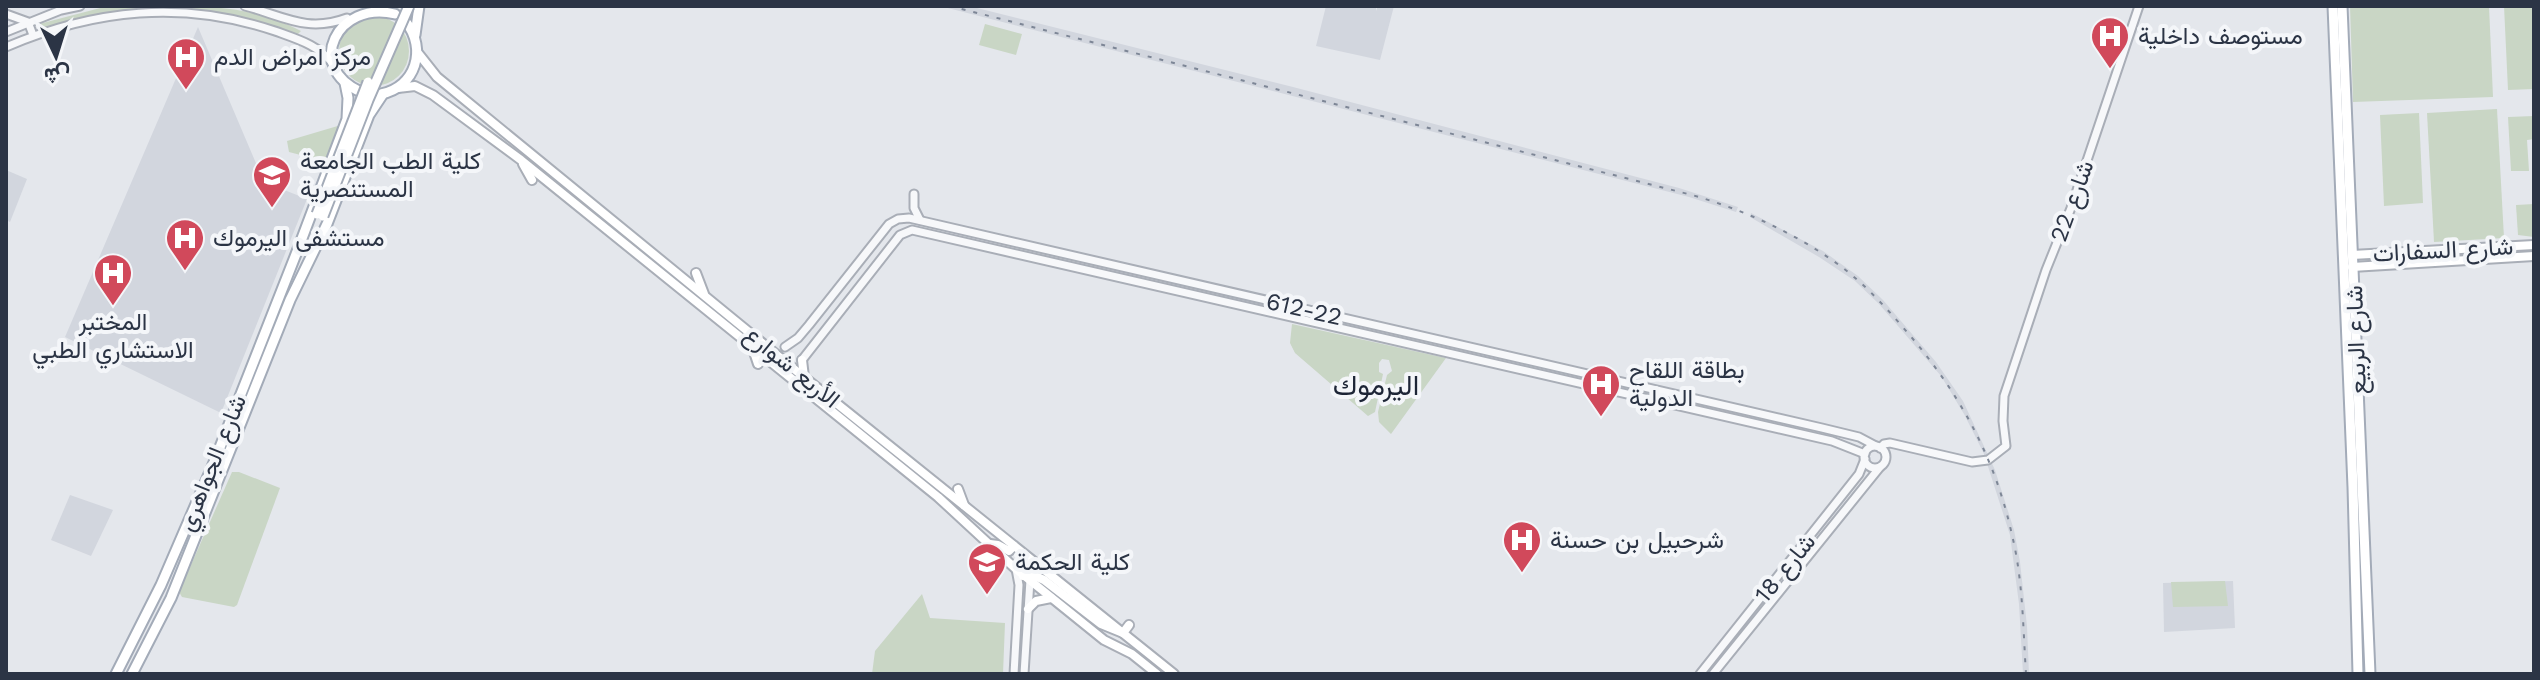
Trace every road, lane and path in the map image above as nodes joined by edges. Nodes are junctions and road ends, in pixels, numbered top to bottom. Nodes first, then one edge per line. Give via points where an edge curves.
1 (80, 6) edge
2 (245, 6) edge
3 (409, 6) edge
4 (419, 6) edge
5 (2139, 6) edge
6 (2333, 6) edge
7 (2342, 6) edge
8 (167, 8) edge
9 (399, 10) edge
10 (355, 12) edge
11 (6, 14) edge
12 (28, 22) junction
13 (406, 22) dead end
14 (6, 32) edge
15 (33, 35) junction
16 (416, 38) junction
17 (6, 47) edge
18 (418, 53) junction
19 (333, 64) junction
20 (345, 83) junction
21 (397, 88) junction
22 (361, 92) dead end
23 (543, 153) dead end
24 (521, 160) junction
25 (547, 165) junction
26 (532, 180) dead end
27 (914, 194) dead end
28 (320, 215) junction
29 (920, 220) junction
30 (2534, 245) edge
31 (298, 249) junction
32 (2394, 252) junction
33 (865, 253) junction
34 (2352, 255) junction
35 (309, 256) junction
36 (2534, 256) edge
37 (2395, 263) junction
38 (876, 264) junction
39 (2352, 267) junction
40 (696, 273) dead end
41 (1201, 286) junction
42 (705, 295) junction
43 (1199, 296) junction
44 (728, 314) junction
45 (720, 322) junction
46 (740, 324) junction
47 (731, 331) junction
48 (1434, 339) junction
49 (785, 347) joint
50 (752, 348) junction
51 (772, 350) junction
52 (1432, 350) junction
53 (802, 360) joint
54 (758, 364) dead end
55 (805, 378) junction
56 (2006, 446) joint
57 (1878, 447) junction
58 (1865, 456) junction
59 (1880, 467) junction
60 (958, 489) dead end
61 (964, 505) junction
62 (1808, 539) junction
63 (989, 544) junction
64 (1014, 546) junction
65 (1816, 546) junction
66 (1027, 557) junction
67 (1024, 576) junction
68 (1041, 584) junction
69 (1763, 595) junction
70 (1052, 598) junction
71 (1771, 602) junction
72 (1028, 609) junction
73 (1126, 629) junction
74 (1712, 659) junction
75 (1719, 666) junction
76 (1172, 669) edge
77 (116, 674) edge
78 (132, 674) edge
79 (1014, 674) edge
80 (1024, 674) edge
81 (1157, 674) edge
82 (1700, 674) edge
83 (1713, 674) edge
84 (2358, 674) edge
85 (2370, 674) edge

1 - 12 street
2 - 10 street via 308,25 330,24
3 - 28 main road, bridge
4 - 16 main road
5 - 56 street, شارع 22 via 2004,396
6 - 84 main road, شارع الربيع
7 - 34 main road, شارع الربيع
8 - 15 street via 92,18
8 - 19 street via 264,27 308,43
9 - 10 main road
9 - 28 main road, bridge via 354,115
10 - 19 main road via 338,27
11 - 12 street
12 - 14 street
12 - 15 street
13 - 16 main road
15 - 17 street
16 - 18 main road
18 - 21 main road via 414,69
18 - 25 main road, الأربع شوارع via 437,77
19 - 20 main road
20 - 22 main road
20 - 31 main road via 347,119
21 - 24 main road, الأربع شوارع via 415,86 433,95
21 - 35 main road via 378,94 327,224
23 - 25 main road
24 - 26 main road
24 - 45 main road, الأربع شوارع via 654,274
25 - 42 main road, الأربع شوارع
27 - 29 street
28 - 31 main road
28 - 35 main road
29 - 33 street, 612-22 via 903,218 889,224
29 - 41 street, 612-22
30 - 32 main road, شارع السفارات
31 - 77 main road, شارع الجواهري via 171,562
32 - 34 main road, شارع السفارات
32 - 37 main road
33 - 38 street
33 - 49 street, 612-22
34 - 39 main road, شارع الربيع
35 - 78 main road, شارع الجواهري via 171,598
36 - 37 main road, شارع السفارات
37 - 39 main road, شارع السفارات
38 - 43 street, 612-22 via 900,235 912,230
38 - 53 street, 612-22
39 - 85 main road, شارع الربيع
40 - 42 main road
41 - 43 street
41 - 48 street, 612-22
42 - 44 main road, الأربع شوارع
43 - 52 street, 612-22
44 - 45 main road
44 - 46 main road, الأربع شوارع
45 - 47 main road, الأربع شوارع
46 - 47 main road
46 - 51 main road, الأربع شوارع
47 - 50 main road, الأربع شوارع
48 - 52 street
48 - 57 street, 612-22 via 1859,437
49 - 51 main road
50 - 54 main road
50 - 63 main road, الأربع شوارع
51 - 55 main road, الأربع شوارع
52 - 58 street, 612-22 via 1832,441
53 - 55 main road
55 - 61 main road, الأربع شوارع
56 - 57 street, 612-22 via 1988,460 1972,462 1890,443
57 - 58 street via 1868,447
57 - 59 street via 1886,459
58 - 59 street
58 - 62 street, شارع 18 via 1859,474
59 - 65 street, شارع 18
60 - 61 main road
61 - 64 main road, الأربع شوارع
62 - 65 street
62 - 69 street, شارع 18
63 - 64 main road via 1009,551
63 - 67 main road, الأربع شوارع
64 - 66 main road, الأربع شوارع
65 - 71 street, شارع 18
66 - 67 street
66 - 73 main road, الأربع شوارع
67 - 68 main road, الأربع شوارع
67 - 72 street
67 - 79 street
68 - 70 main road, الأربع شوارع
68 - 73 main road via 1101,624
69 - 71 street
69 - 74 street, شارع 18
70 - 72 main road
70 - 81 main road, الأربع شوارع
71 - 75 street, شارع 18
72 - 80 street
73 - 76 main road, الأربع شوارع
74 - 75 street
74 - 82 street, شارع 18
75 - 83 street, شارع 18

